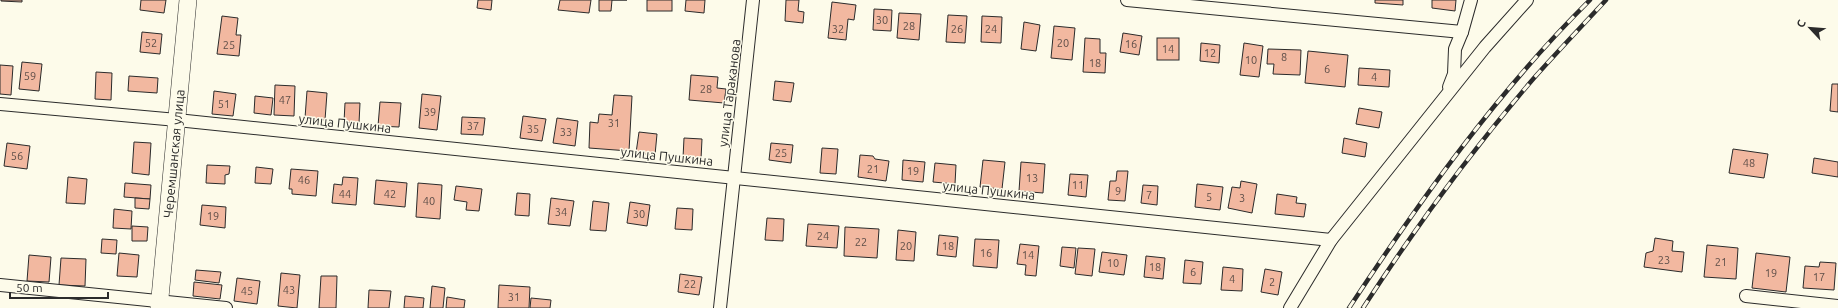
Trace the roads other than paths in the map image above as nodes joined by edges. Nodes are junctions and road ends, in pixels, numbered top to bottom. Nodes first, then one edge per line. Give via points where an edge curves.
1 (188, 0) edge
2 (753, 0) edge
3 (1127, 0) edge
4 (1471, 0) edge
5 (1527, 0) edge
6 (1462, 32) junction
7 (1444, 99) junction
8 (0, 104) edge
9 (177, 120) junction
10 (733, 177) junction
11 (1331, 240) junction
12 (0, 285) edge
13 (1746, 296) dead end
14 (159, 304) edge
15 (1838, 306) edge
16 (226, 308) edge
17 (720, 308) edge
18 (1290, 308) edge

1 - 9 main road, Черемшанская улица
2 - 10 street, улица Тараканова
3 - 6 street
4 - 6 street
5 - 7 street
6 - 7 street via 1455,49 1454,74
7 - 11 street
8 - 9 street, улица Пушкина
9 - 10 street, улица Пушкина
9 - 14 main road, Черемшанская улица
10 - 11 street, улица Пушкина
10 - 17 street, улица Тараканова
11 - 18 street
12 - 14 street
13 - 15 street
14 - 16 street

